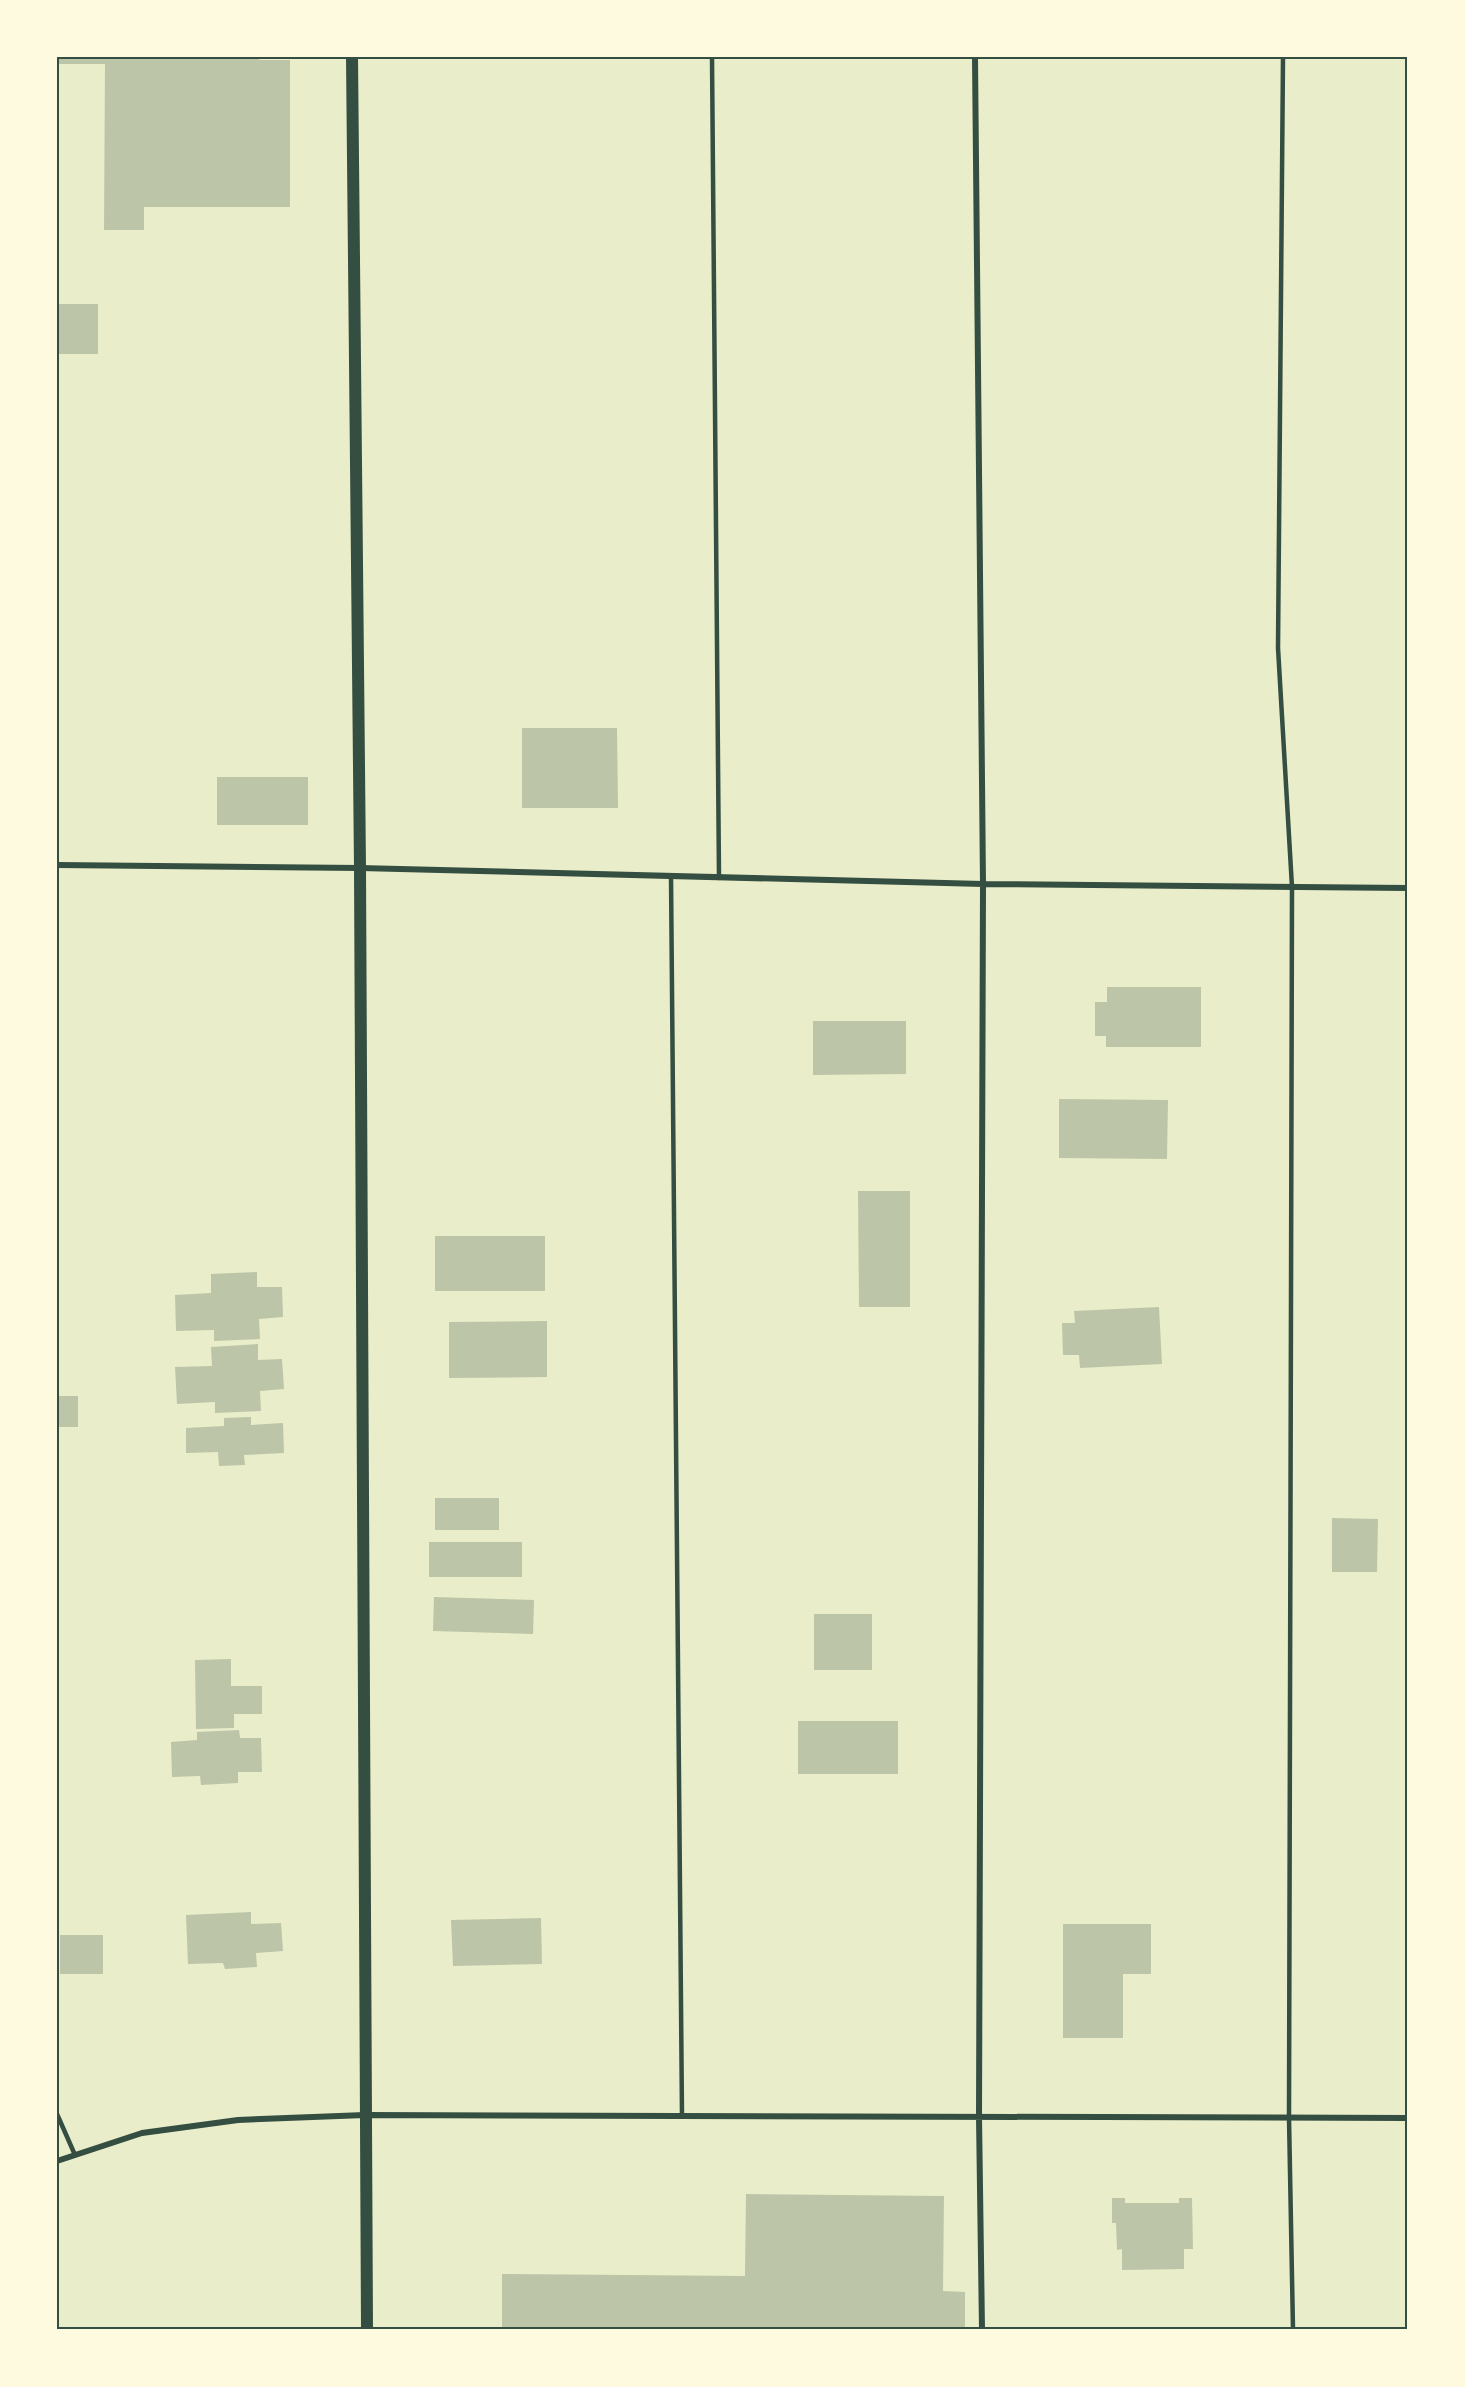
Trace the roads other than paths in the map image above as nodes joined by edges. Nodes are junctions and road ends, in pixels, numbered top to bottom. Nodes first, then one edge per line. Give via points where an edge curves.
1 (352, 57) edge
2 (712, 57) edge
3 (975, 57) edge
4 (1283, 57) edge
5 (57, 865) edge
6 (360, 868) junction
7 (671, 876) junction
8 (720, 878) junction
9 (983, 884) junction
10 (1292, 887) junction
11 (1408, 888) edge
12 (57, 2114) edge
13 (365, 2115) junction
14 (682, 2116) junction
15 (980, 2117) junction
16 (1289, 2118) junction
17 (1408, 2118) edge
18 (75, 2155) junction
19 (57, 2161) edge
20 (367, 2330) edge
21 (982, 2330) edge
22 (1293, 2330) edge

1 - 6 main road
2 - 8 lane
3 - 9 street
4 - 10 lane via 1278,648
5 - 6 street
6 - 7 street
6 - 13 main road
7 - 8 street
7 - 14 lane
8 - 9 street
9 - 10 street
9 - 15 street
10 - 11 street
10 - 16 lane
12 - 18 lane
13 - 14 street
13 - 18 street via 238,2120 153,2132
13 - 20 main road
14 - 15 street
15 - 16 street
15 - 21 street
16 - 17 street
16 - 22 lane
18 - 19 street

